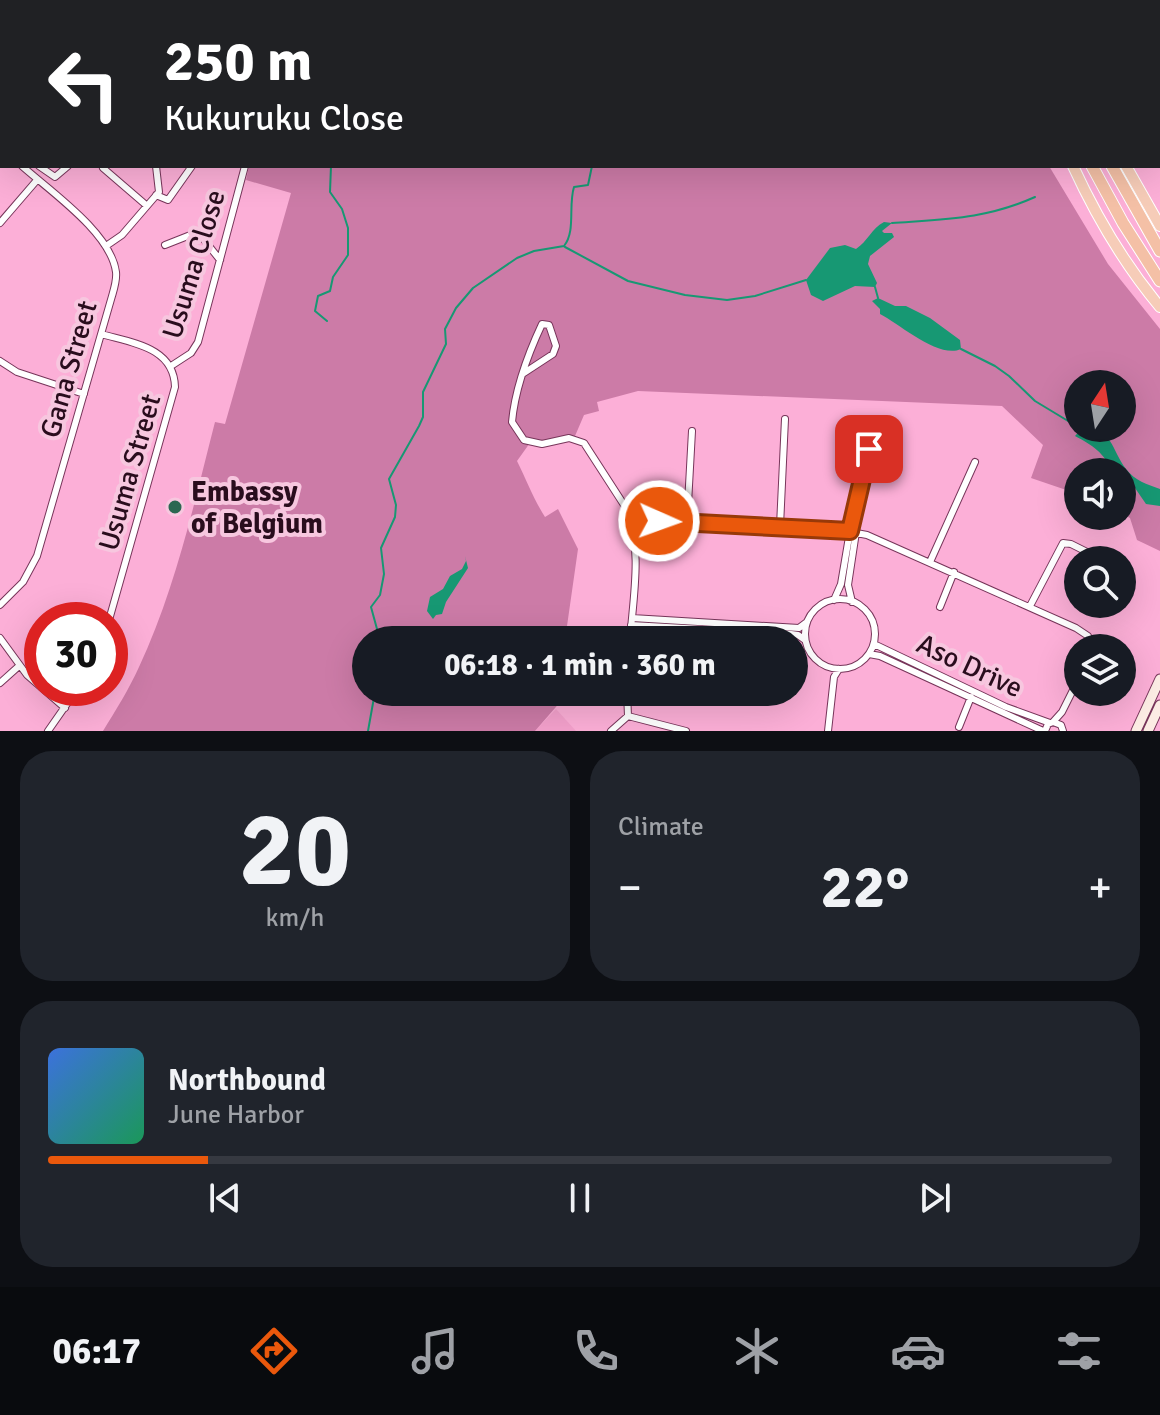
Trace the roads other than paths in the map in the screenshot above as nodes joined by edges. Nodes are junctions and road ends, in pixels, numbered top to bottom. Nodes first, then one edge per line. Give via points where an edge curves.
1 (24, 168) edge
2 (42, 168) edge
3 (66, 168) edge
4 (103, 168) dead end
5 (156, 168) edge
6 (191, 168) edge
7 (244, 168) edge
8 (1074, 168) edge
9 (1093, 168) edge
10 (1113, 168) edge
11 (1127, 168) edge
12 (37, 180) junction
13 (156, 195) junction
14 (146, 205) junction
15 (0, 223) edge
16 (1160, 226) edge
17 (165, 245) dead end
18 (106, 246) junction
19 (1160, 251) edge
20 (220, 260) junction
21 (1160, 281) edge
22 (1160, 307) edge
23 (101, 334) junction
24 (0, 361) edge
25 (171, 366) junction
26 (524, 373) junction
27 (84, 394) junction
28 (785, 419) dead end
29 (692, 431) dead end
30 (869, 449) dead end
31 (975, 462) dead end
32 (631, 520) junction
33 (687, 522) junction
34 (780, 526) junction
35 (853, 532) junction
36 (1075, 546) edge
37 (930, 562) junction
38 (954, 572) junction
39 (834, 600) junction
40 (114, 602) edge
41 (852, 602) junction
42 (0, 605) edge
43 (1030, 606) junction
44 (940, 607) dead end
45 (631, 621) junction
46 (807, 622) junction
47 (631, 626) edge
48 (693, 626) edge
49 (807, 626) edge
50 (1085, 634) edge
51 (0, 638) edge
52 (874, 644) junction
53 (808, 645) edge
54 (869, 654) junction
55 (19, 666) junction
56 (839, 669) junction
57 (1160, 679) edge
58 (0, 683) edge
59 (971, 697) junction
60 (1160, 705) edge
61 (628, 706) edge
62 (1065, 706) edge
63 (65, 708) joint
64 (1062, 712) junction
65 (628, 716) junction
66 (1052, 722) junction
67 (959, 727) dead end
68 (1062, 728) edge
69 (48, 731) edge
70 (611, 731) edge
71 (686, 731) edge
72 (828, 731) edge
73 (1044, 731) edge
74 (1136, 731) edge
75 (1148, 731) edge

1 - 12 street
2 - 3 street via 55,177
4 - 14 street
5 - 13 street via 161,187
6 - 13 street via 168,200
7 - 20 street, Usuma Close
8 - 22 highway via 1102,223
9 - 21 highway
10 - 19 highway
11 - 16 highway
12 - 15 street
12 - 18 street
13 - 14 street
14 - 18 street
17 - 20 street via 198,232
18 - 23 street, Gana Street via 116,271
20 - 25 street, Usuma Close via 198,342
23 - 25 street, Usuma Street via 155,351
23 - 27 street, Gana Street
24 - 27 street via 17,372
25 - 40 street, Usuma Street via 175,396
26 - 26 street via 541,326 549,325 556,346 553,354
26 - 32 street via 512,422 524,440 542,444 569,438 584,443
27 - 42 street, Gana Street via 37,556 23,582
28 - 34 street
29 - 33 street
30 - 35 street
31 - 37 street
32 - 33 street
32 - 45 street
33 - 34 street
34 - 35 street
35 - 37 street
35 - 39 street
35 - 41 street via 848,585
36 - 43 street via 1063,543
37 - 38 street
38 - 43 street
38 - 44 street
39 - 41 street
39 - 46 street via 821,605
41 - 52 street via 870,617
43 - 50 street
45 - 46 street via 799,628
45 - 47 street
45 - 48 street
46 - 49 street
51 - 55 street
52 - 54 street
52 - 66 street, Aso Drive via 1006,707
53 - 56 street via 816,660
54 - 56 street via 856,666
54 - 59 street, Aso Drive
55 - 58 street
55 - 63 street
56 - 72 street
57 - 74 main road
59 - 67 street
59 - 73 street, Aso Drive
60 - 75 main road
61 - 65 street
62 - 64 street
63 - 69 street
64 - 66 street
64 - 68 street
65 - 70 street
65 - 71 street
66 - 68 street, Aso Drive
66 - 73 street

